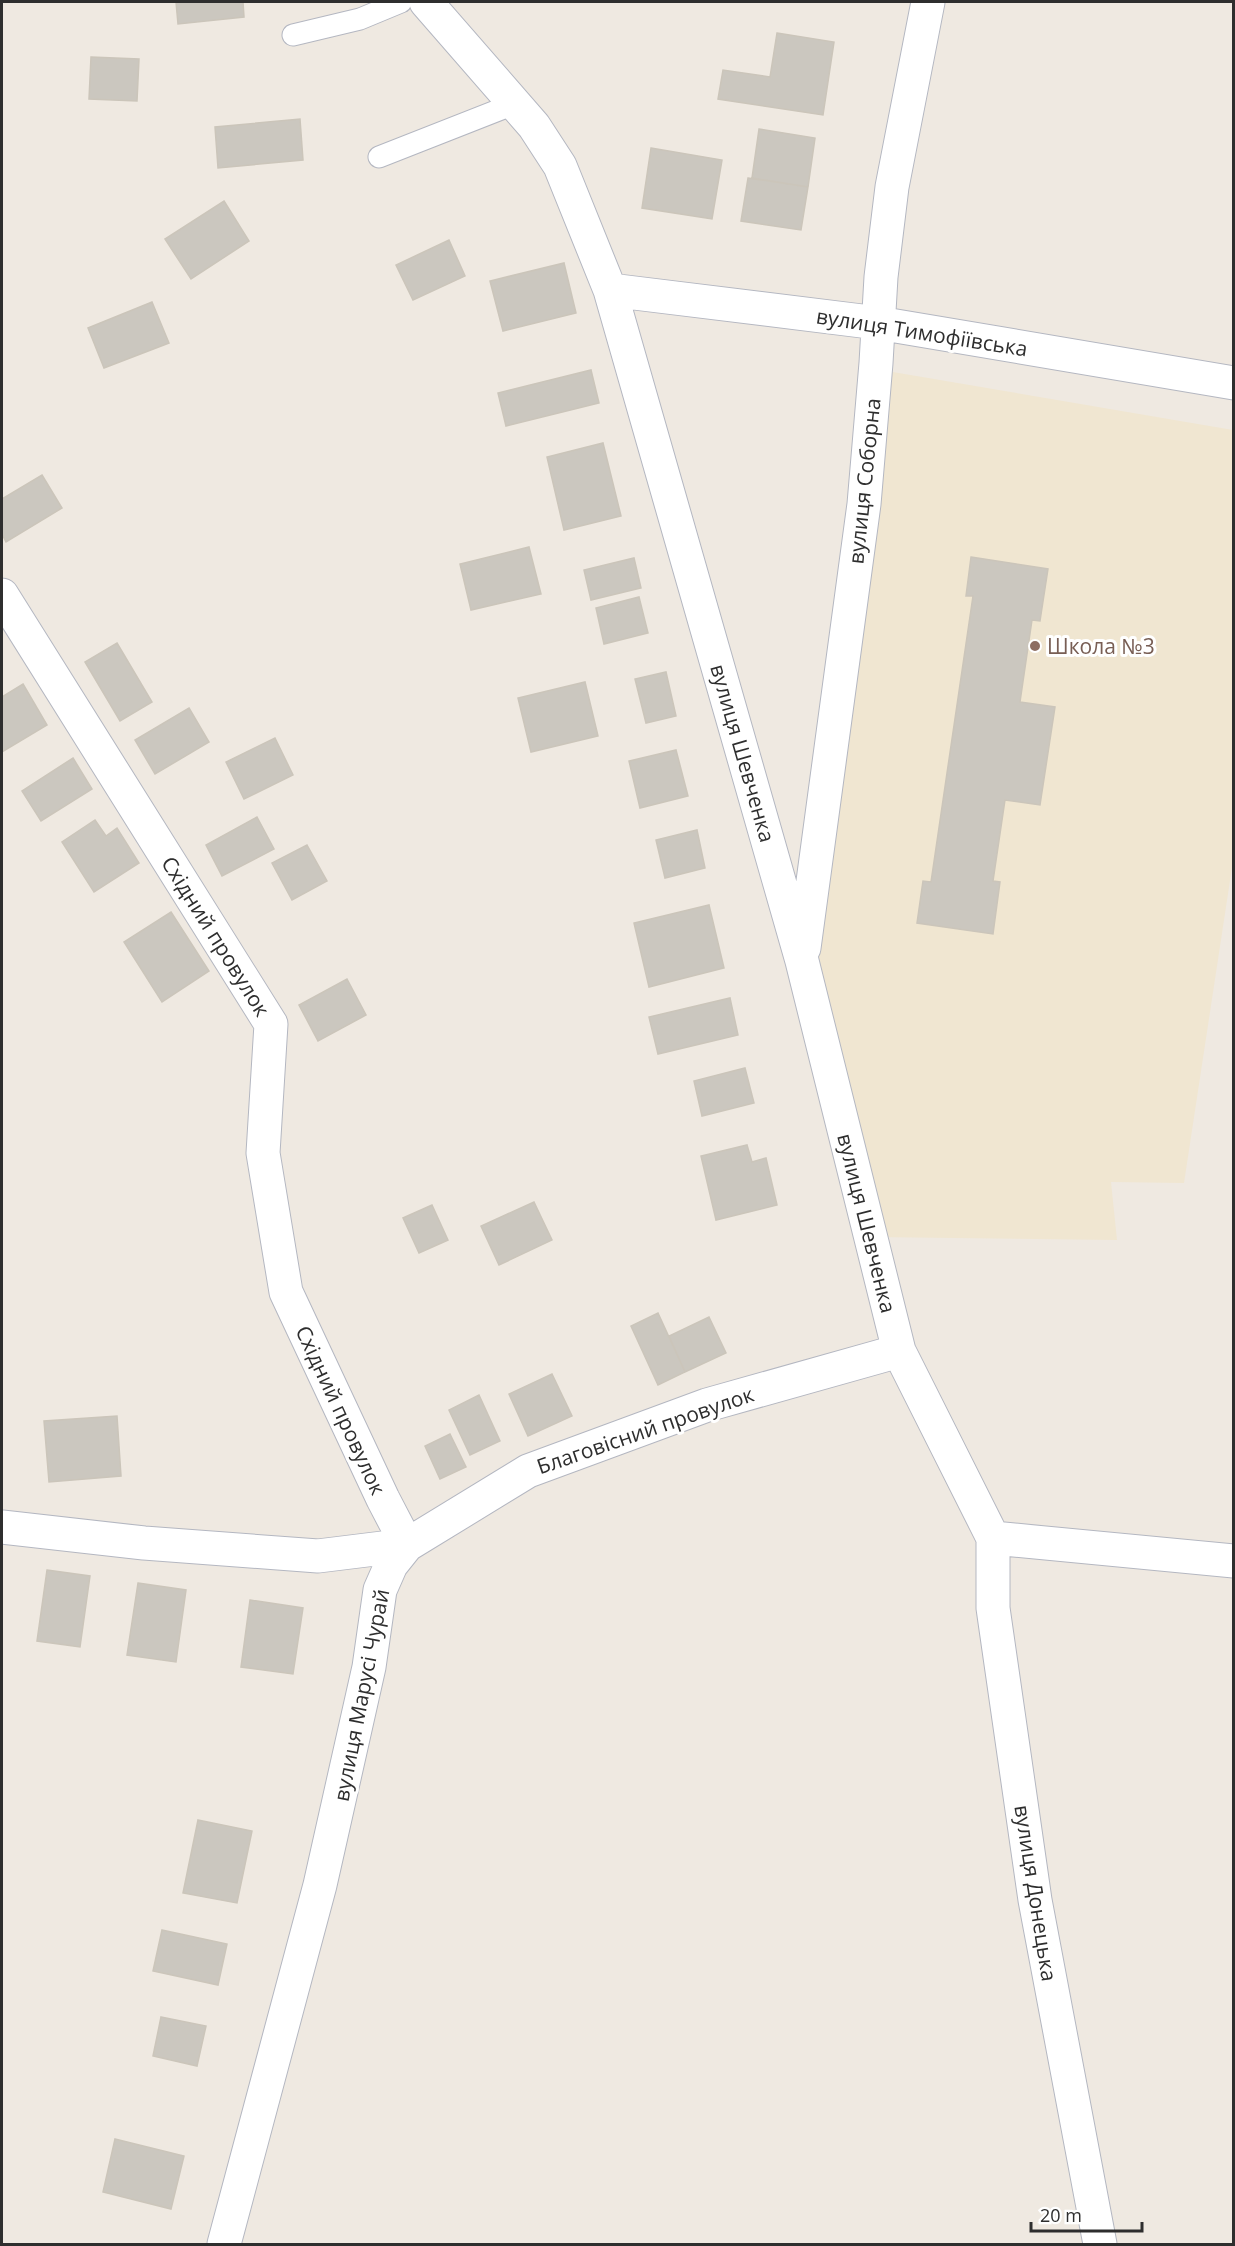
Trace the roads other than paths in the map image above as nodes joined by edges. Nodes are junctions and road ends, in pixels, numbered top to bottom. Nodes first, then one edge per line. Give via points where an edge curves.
1 (401, 2) edge
2 (426, 2) edge
3 (928, 2) edge
4 (293, 35) dead end
5 (514, 104) junction
6 (380, 157) dead end
7 (610, 290) junction
8 (878, 323) junction
9 (1233, 383) edge
10 (2, 595) edge
11 (802, 961) junction
12 (899, 1350) junction
13 (2, 1527) edge
14 (993, 1538) junction
15 (407, 1545) junction
16 (1233, 1561) edge
17 (224, 2244) edge
18 (1100, 2244) edge

1 - 4 lane via 360,19
2 - 5 street, вулиця Шевченка
3 - 8 street, вулиця Соборна via 892,187
5 - 6 lane
5 - 7 street, вулиця Шевченка via 560,166
7 - 8 street, вулиця Тимофіївська
7 - 11 street, вулиця Шевченка
8 - 9 street, вулиця Тимофіївська
8 - 11 street, вулиця Соборна via 864,504
10 - 15 street, Східний провулок via 271,1024 263,1153 286,1292
11 - 12 street, вулиця Шевченка
12 - 14 street, вулиця Шевченка
12 - 15 street, Благовісний провулок via 707,1405 528,1471
13 - 15 street via 318,1556
14 - 16 street
14 - 18 street, вулиця Донецька via 993,1608 1035,1900
15 - 17 street, вулиця Марусі Чурай via 391,1564 380,1590 369,1667 320,1885

